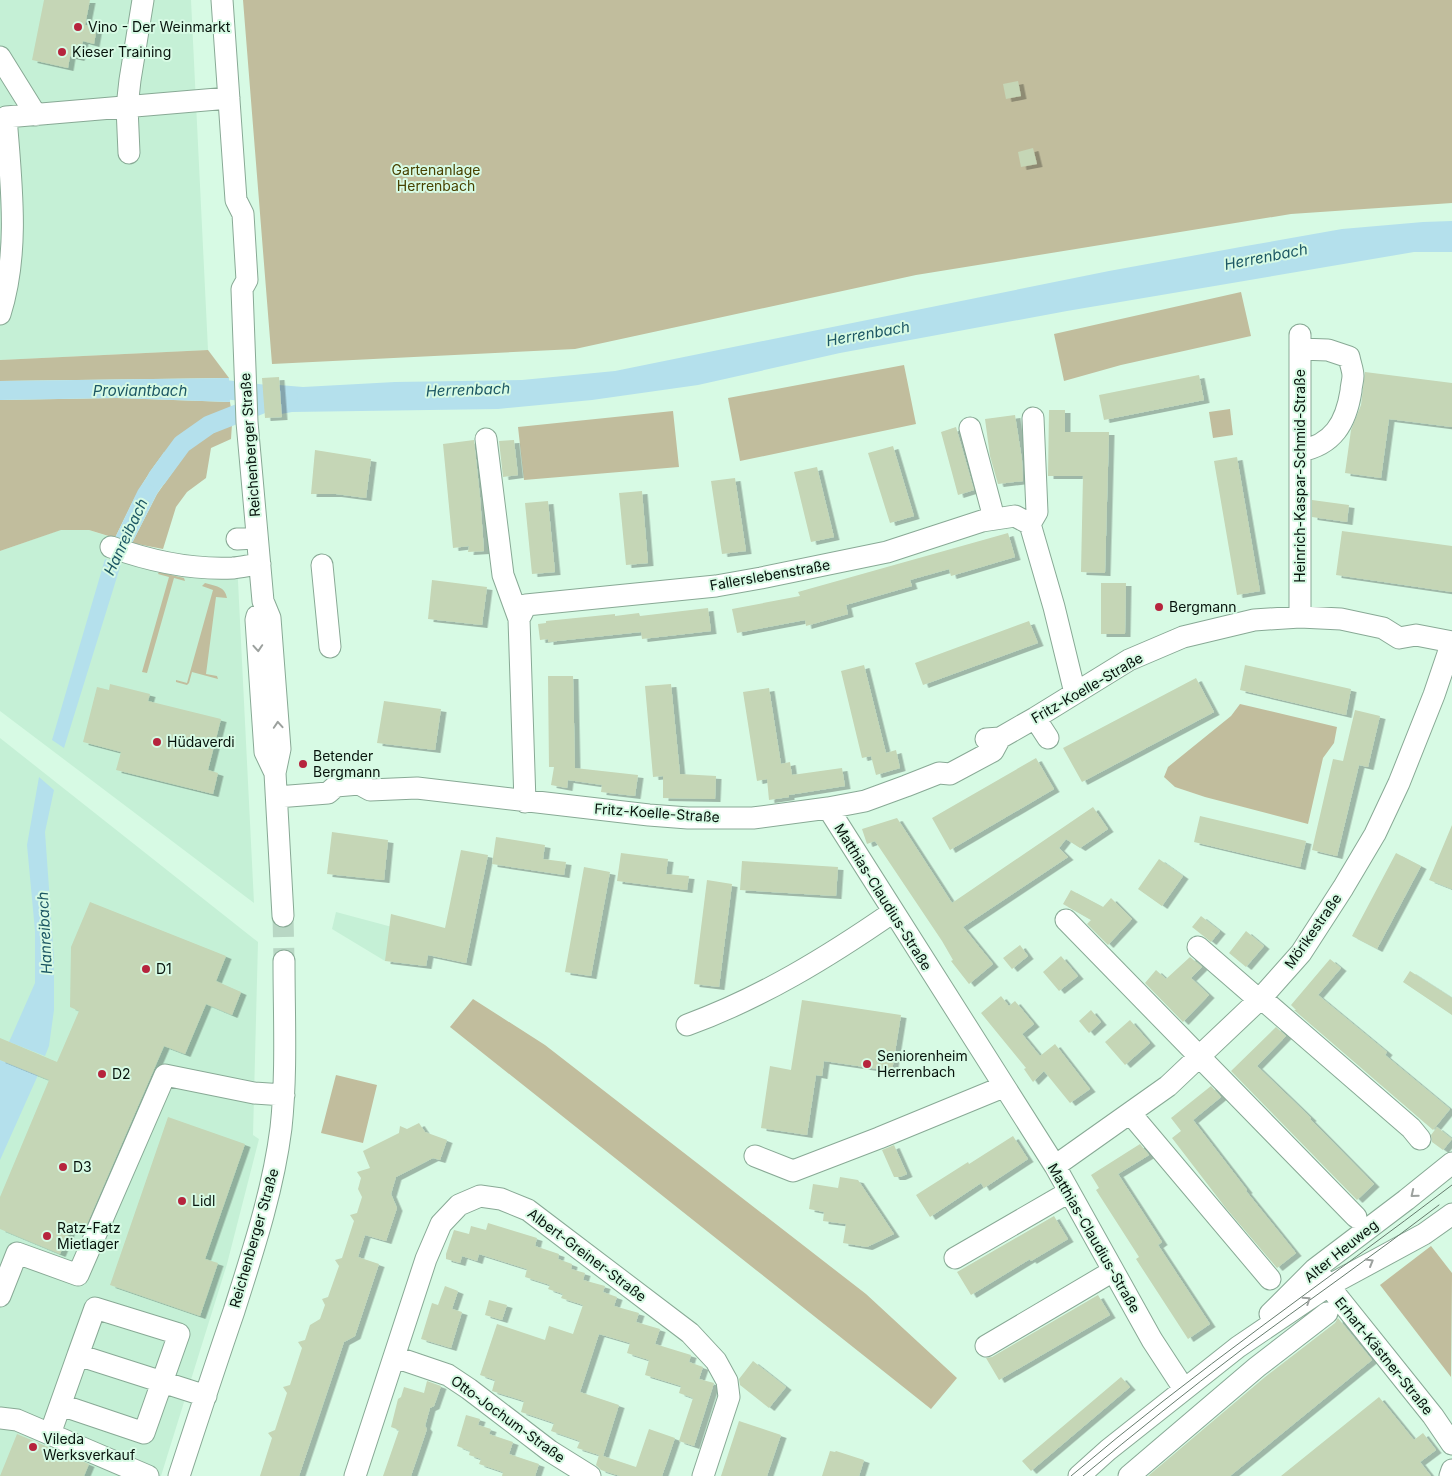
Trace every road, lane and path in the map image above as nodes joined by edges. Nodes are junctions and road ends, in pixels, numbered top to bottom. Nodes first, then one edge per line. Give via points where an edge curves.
1 (143, 0) edge
2 (222, 0) edge
3 (0, 57) edge
4 (229, 98) junction
5 (127, 107) junction
6 (36, 115) junction
7 (129, 153) dead end
8 (0, 314) edge
9 (1033, 418) dead end
10 (970, 428) dead end
11 (486, 439) dead end
12 (1300, 451) junction
13 (994, 518) junction
14 (1030, 524) junction
15 (119, 550) dead end
16 (260, 564) junction
17 (322, 565) dead end
18 (1300, 617) junction
19 (519, 619) junction
20 (1452, 642) edge
21 (330, 647) dead end
22 (1075, 692) junction
23 (1035, 718) junction
24 (1048, 738) dead end
25 (277, 796) junction
26 (525, 802) junction
27 (828, 808) junction
28 (893, 912) junction
29 (283, 916) tunnel mouth
30 (1066, 920) dead end
31 (1198, 946) dead end
32 (284, 961) tunnel mouth
33 (1261, 998) junction
34 (687, 1025) dead end
35 (1200, 1058) junction
36 (1003, 1087) junction
37 (284, 1095) junction
38 (1130, 1113) junction
39 (1420, 1139) dead end
40 (755, 1156) dead end
41 (1452, 1163) edge
42 (1055, 1166) junction
43 (1068, 1192) junction
44 (1452, 1214) edge
45 (1356, 1217) dead end
46 (955, 1258) dead end
47 (1315, 1269) junction
48 (1114, 1271) junction
49 (1270, 1280) dead end
50 (1328, 1286) junction
51 (0, 1296) edge
52 (1327, 1313) dead end
53 (986, 1346) dead end
54 (1238, 1347) junction
55 (78, 1355) junction
56 (395, 1356) junction
57 (1257, 1367) junction
58 (162, 1382) junction
59 (1184, 1389) junction
60 (206, 1396) junction
61 (61, 1405) junction
62 (0, 1418) edge
63 (50, 1434) junction
64 (1452, 1444) edge
65 (1452, 1470) edge
66 (148, 1476) edge
67 (179, 1476) edge
68 (355, 1476) edge
69 (590, 1476) edge
70 (703, 1476) edge
71 (1079, 1476) edge
72 (1129, 1476) edge
73 (1450, 1476) edge

1 - 5 street
2 - 4 street, Reichenberger Straße
3 - 6 street
4 - 5 street
4 - 16 street, Reichenberger Straße via 236,200 243,214 247,280 242,289 247,538
5 - 6 street
5 - 7 street
6 - 8 street via 6,118 12,247
9 - 14 street via 1037,512
10 - 13 street
11 - 19 street via 503,575
12 - 12 street, Heinrich-Kaspar-Schmid-Straße via 1300,342 1348,357 1353,376 1349,403 1336,433 1326,442
12 - 18 street, Heinrich-Kaspar-Schmid-Straße
13 - 14 street, Fallerslebenstraße via 1015,516
13 - 19 street, Fallerslebenstraße via 887,552 761,578 716,586 526,605
14 - 22 street
15 - 16 street via 152,560 198,567 235,568
16 - 25 street, Reichenberger Straße via 263,601 256,620 262,721 265,752 275,773
17 - 21 street
18 - 20 street, Fritz-Koelle-Straße via 1341,619 1383,628 1399,638 1416,635
18 - 22 street, Fritz-Koelle-Straße via 1254,620 1184,637 1129,660
19 - 26 street
20 - 33 street, Mörikestraße via 1406,765 1375,834 1301,953
22 - 23 street, Fritz-Koelle-Straße
23 - 24 street
23 - 27 street, Fritz-Koelle-Straße via 1000,738 986,739 944,761 939,772 865,800
25 - 26 street, Fritz-Koelle-Straße via 328,793 337,798 361,797 370,790 417,788
25 - 29 street, Reichenberger Straße
26 - 27 street, Fritz-Koelle-Straße via 688,818 753,818
27 - 28 street, Matthias-Claudius-Straße
28 - 34 street via 851,942 756,996
28 - 36 street, Matthias-Claudius-Straße
30 - 35 street
31 - 33 street via 1251,993
32 - 37 street, Reichenberger Straße
33 - 35 street, Mörikestraße
33 - 39 street
35 - 38 street, Mörikestraße
35 - 45 street
36 - 40 street via 793,1171
36 - 42 street, Matthias-Claudius-Straße
37 - 51 street via 254,1093 165,1075 78,1275 17,1253
37 - 60 street, Reichenberger Straße via 275,1165 266,1204
38 - 42 street, Mörikestraße
38 - 49 street
41 -> 47 street, Alter Heuweg
42 - 43 street, Matthias-Claudius-Straße
43 - 46 street
43 - 48 street, Matthias-Claudius-Straße
50 -> 44 street, Alter Heuweg via 1424,1234
47 - 50 street, Erhart-Kästner-Straße
47 - 54 street, Alter Heuweg
48 - 53 street
48 - 59 street, Matthias-Claudius-Straße via 1152,1340
54 -> 50 street, Alter Heuweg
50 - 64 street, Erhart-Kästner-Straße
52 - 57 street, Erhart-Kästner-Straße
54 - 57 street
54 - 59 street, Alter Heuweg
55 - 58 street
55 - 58 street via 95,1308 178,1334
55 - 61 street
56 - 68 street, Albert-Greiner-Straße
56 - 69 street, Otto-Jochum-Straße via 448,1375 550,1451
56 - 70 street, Albert-Greiner-Straße via 441,1224 459,1205 480,1196 501,1199 528,1210 690,1333 716,1361 727,1381 729,1397
57 - 72 street, Erhart-Kästner-Straße
58 - 60 street
58 - 61 street via 144,1432
59 - 71 street, Alter Heuweg
60 - 67 street, Reichenberger Straße
61 - 63 street
62 - 63 street via 18,1420
63 - 66 street
65 - 73 street

